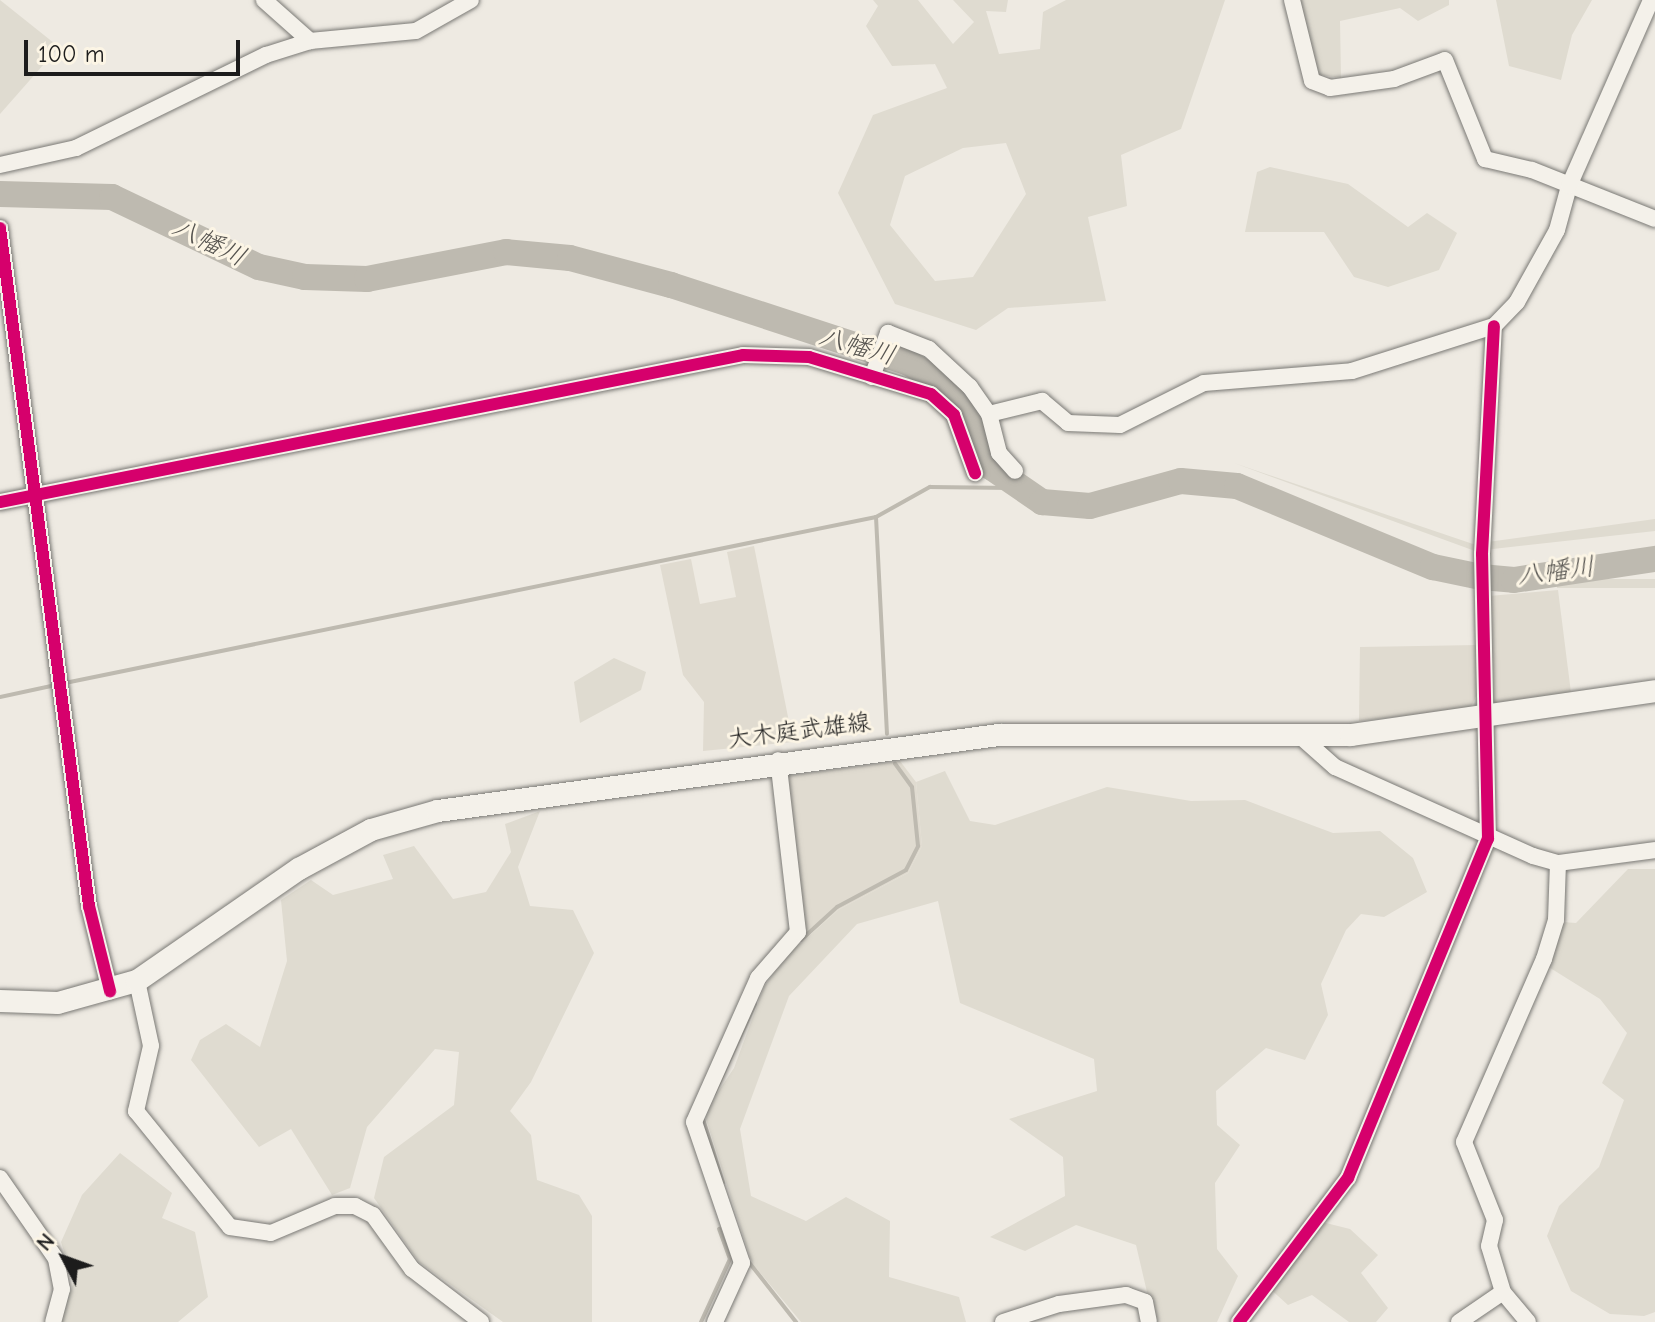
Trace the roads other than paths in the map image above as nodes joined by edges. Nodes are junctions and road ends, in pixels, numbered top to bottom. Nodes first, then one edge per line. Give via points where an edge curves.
1 (264, 0) edge
2 (471, 0) edge
3 (1292, 0) edge
4 (1651, 0) edge
5 (310, 41) junction
6 (0, 165) edge
7 (1569, 186) junction
8 (1655, 219) edge
9 (0, 228) edge
10 (1494, 326) junction
11 (872, 377) junction
12 (989, 414) junction
13 (1015, 471) dead end
14 (975, 473) dead end
15 (36, 494) junction
16 (0, 502) edge
17 (1655, 691) edge
18 (1485, 719) junction
19 (1300, 736) junction
20 (778, 760) junction
21 (1488, 839) junction
22 (1655, 850) edge
23 (1558, 863) junction
24 (137, 981) junction
25 (110, 991) junction
26 (0, 1001) edge
27 (0, 1178) edge
28 (1503, 1292) junction
29 (53, 1322) edge
30 (481, 1322) edge
31 (715, 1322) edge
32 (1003, 1322) edge
33 (1149, 1322) edge
34 (1239, 1322) edge
35 (1459, 1322) edge
36 (1528, 1322) edge

1 - 5 street
2 - 5 street via 416,31
3 - 7 street via 1312,81 1330,88 1394,79 1445,60 1485,159
4 - 7 street
5 - 6 street via 76,148
7 - 8 street
7 - 10 street via 1557,230 1517,302
9 - 15 street
10 - 12 street via 1352,371 1204,383 1120,425 1068,423 1042,401
10 - 18 street via 1482,554
11 - 12 street via 888,333 929,349
11 - 14 street via 931,394 954,415
11 - 15 street via 809,357 743,355
12 - 13 street via 999,453
15 - 16 street
15 - 25 street via 89,906
17 - 18 main road, 大木庭武雄線
18 - 19 main road, 大木庭武雄線
18 - 21 street
19 - 20 main road, 大木庭武雄線 via 999,735
19 - 21 street via 1335,767
20 - 24 main road, 大木庭武雄線 via 532,794 371,830 299,869
20 - 31 street via 798,932 758,978 694,1122 742,1263
21 - 23 street
21 - 34 street via 1348,1178
22 - 23 street
23 - 28 street via 1556,920 1544,959 1464,1142 1495,1220 1489,1246
24 - 25 main road, 大木庭武雄線
24 - 30 street via 151,1046 139,1119 204,1188 230,1227 271,1233 335,1206 355,1206 373,1215 412,1269
25 - 26 main road, 大木庭武雄線 via 58,1003
27 - 29 street via 56,1259 62,1289
28 - 35 street
28 - 36 street
32 - 33 street via 1059,1304 1126,1295 1145,1302

